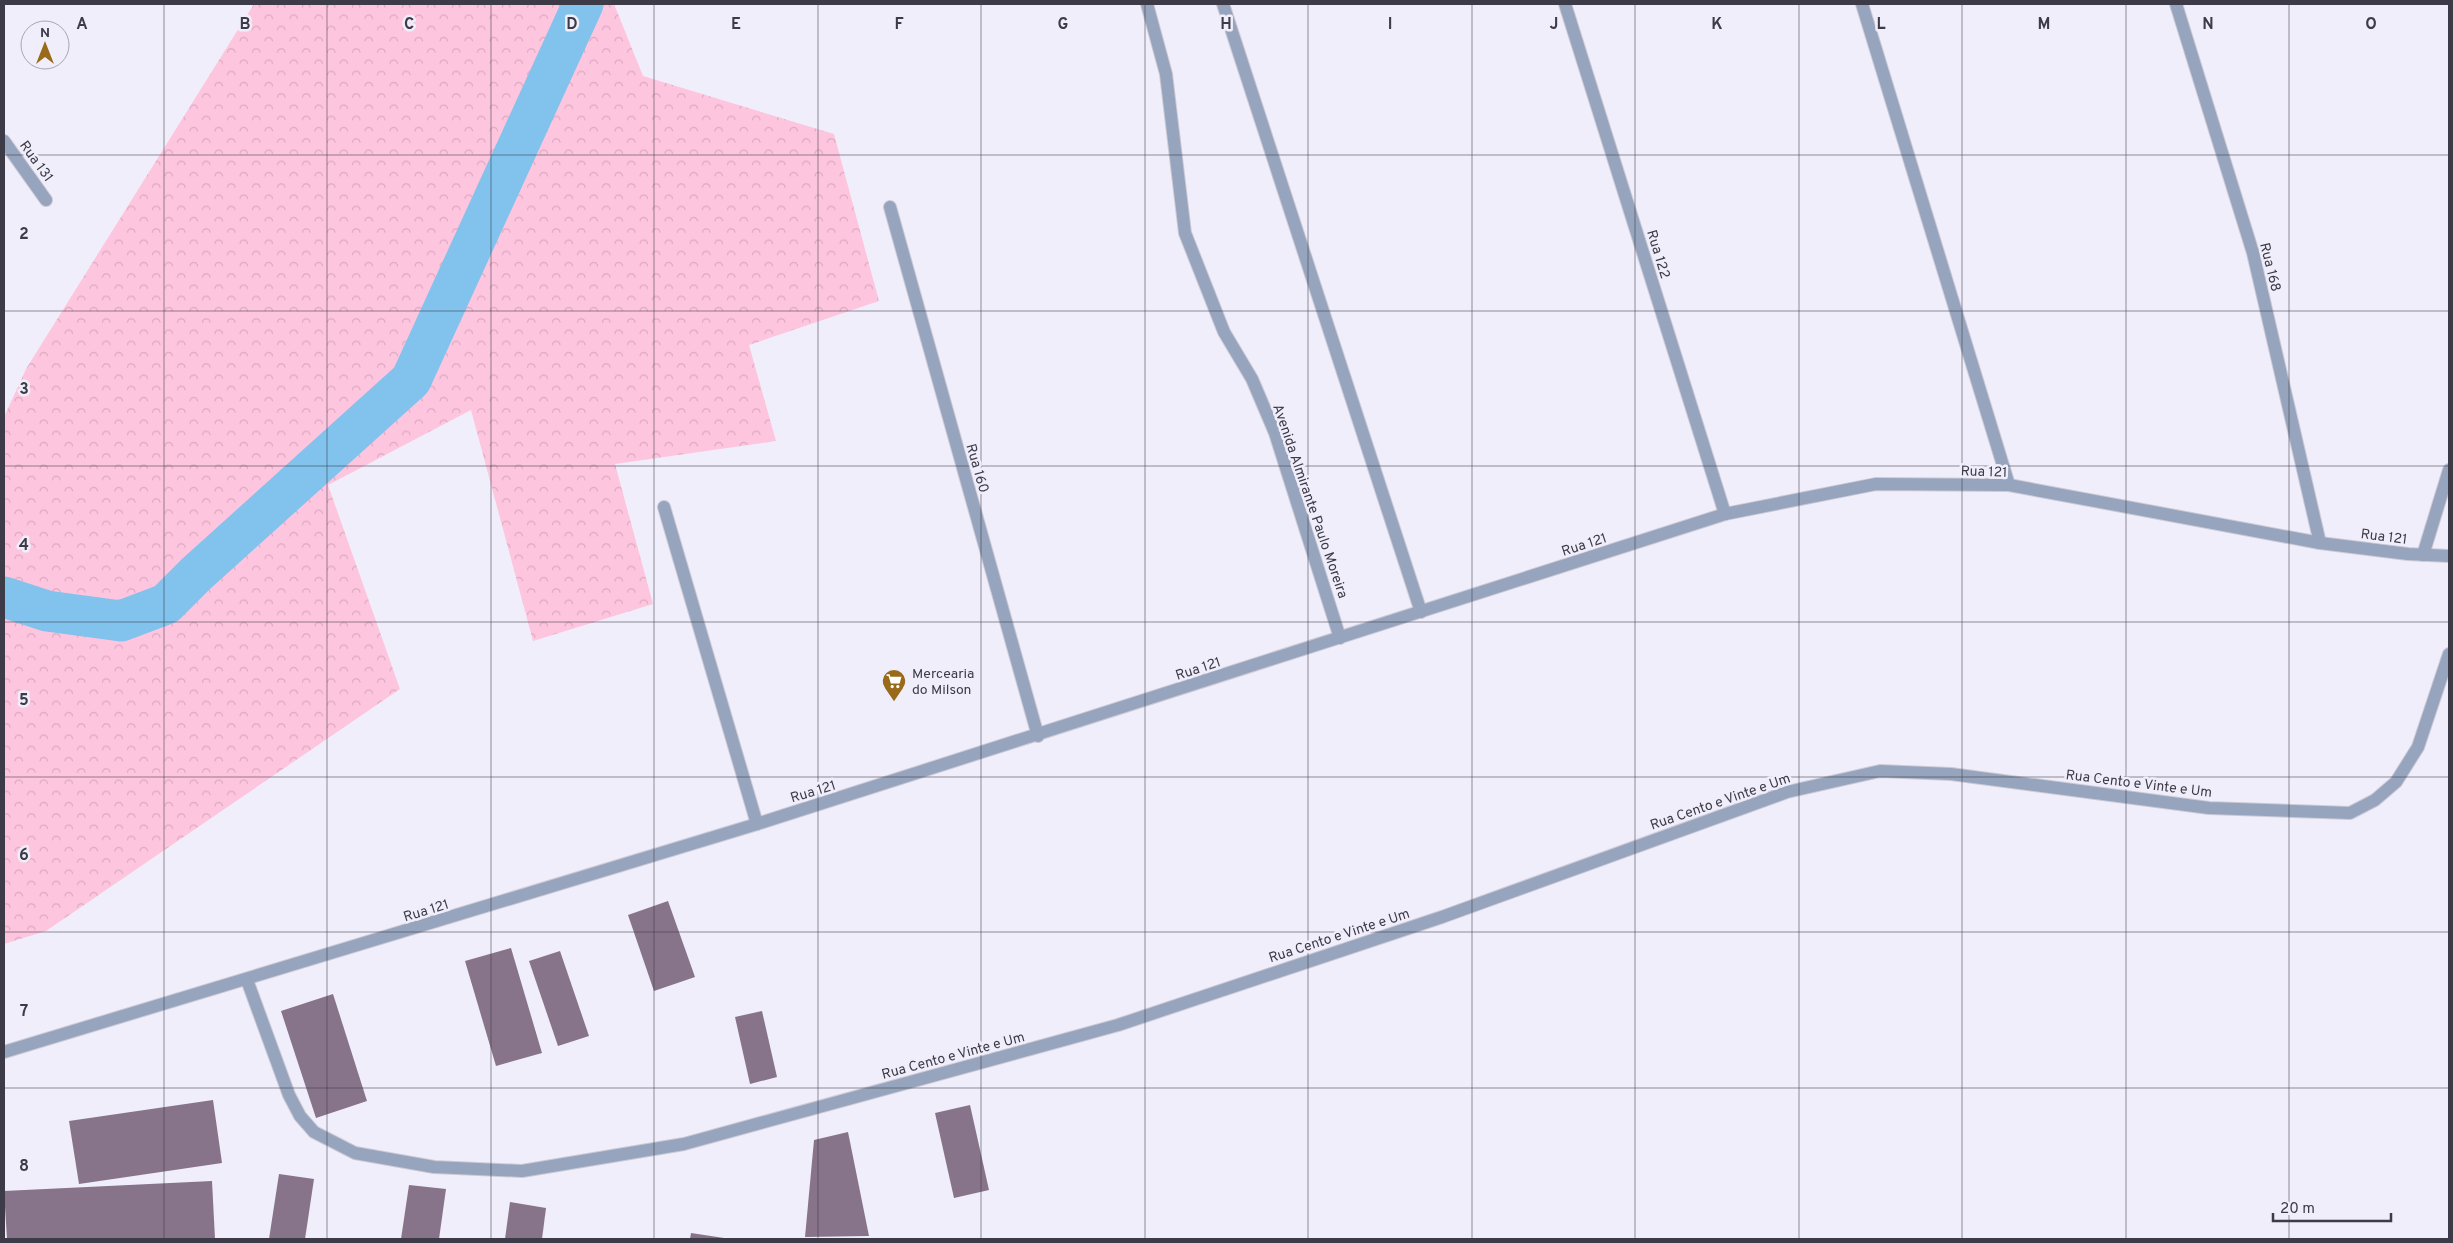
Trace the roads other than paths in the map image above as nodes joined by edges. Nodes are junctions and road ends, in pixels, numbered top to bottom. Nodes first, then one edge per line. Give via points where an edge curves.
1 (1147, 4) edge
2 (1223, 4) edge
3 (1565, 4) edge
4 (1862, 4) edge
5 (2176, 4) edge
6 (4, 141) edge
7 (46, 200) dead end
8 (890, 207) dead end
9 (2449, 470) edge
10 (2009, 486) junction
11 (664, 508) dead end
12 (1725, 514) junction
13 (2320, 543) junction
14 (2423, 555) junction
15 (2449, 556) edge
16 (1421, 612) junction
17 (1340, 638) junction
18 (2449, 654) edge
19 (1038, 736) junction
20 (757, 824) junction
21 (247, 980) junction
22 (4, 1052) edge

1 - 17 street, Avenida Almirante Paulo Moreira via 1166,74 1186,233 1224,332 1252,379 1274,433
2 - 16 street
3 - 12 street, Rua 122
4 - 10 street
5 - 13 street, Rua 168 via 2253,253
6 - 7 street, Rua 131
8 - 19 street, Rua 160
9 - 14 street
10 - 12 street, Rua 121 via 1876,484
10 - 13 street, Rua 121
11 - 20 street
12 - 16 street, Rua 121
13 - 14 street, Rua 121
14 - 15 street, Rua 121
16 - 17 street, Rua 121
17 - 19 street, Rua 121
18 - 21 street, Rua Cento e Vinte e Um via 2418,747 2396,782 2376,800 2350,814 2209,808 1951,774 1880,771 1787,792 1442,916 1118,1025 684,1144 522,1171 434,1167 355,1153 314,1132 289,1096
19 - 20 street, Rua 121
20 - 21 street, Rua 121
21 - 22 street, Rua 121

